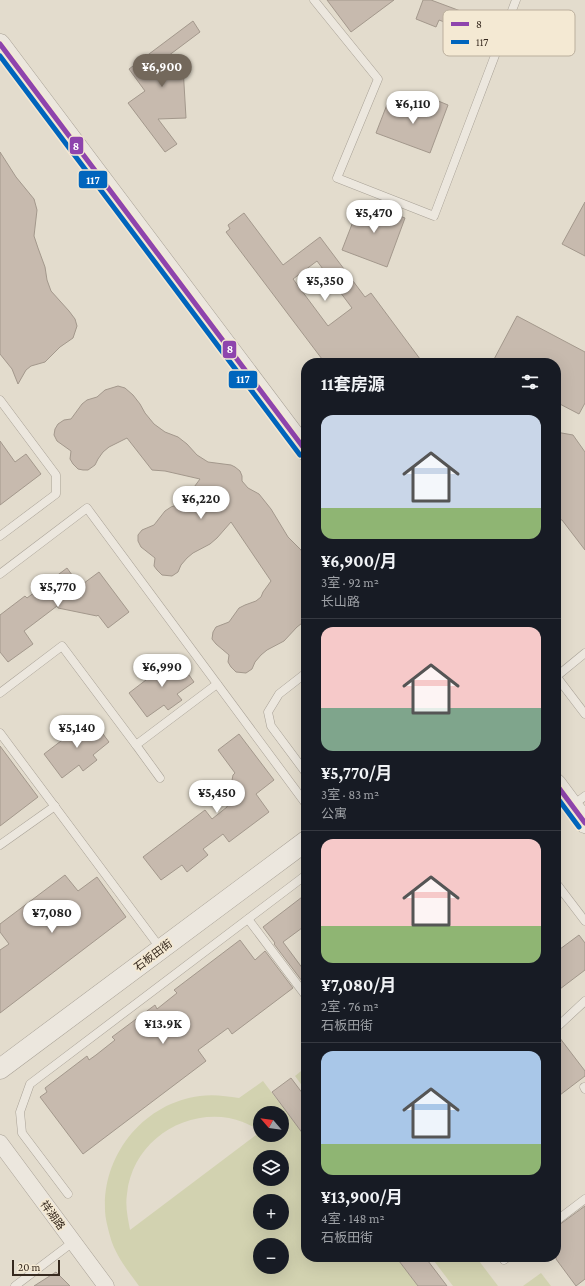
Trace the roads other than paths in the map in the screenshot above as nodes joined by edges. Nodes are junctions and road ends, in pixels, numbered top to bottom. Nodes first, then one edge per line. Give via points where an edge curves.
1 (314, 0) edge
2 (516, 0) edge
3 (512, 10) edge
4 (0, 44) edge
5 (495, 56) edge
6 (0, 400) edge
7 (301, 444) edge
8 (0, 536) edge
9 (0, 574) edge
10 (585, 653) edge
11 (561, 672) edge
12 (301, 677) edge
13 (561, 683) edge
14 (217, 684) junction
15 (0, 693) edge
16 (585, 714) edge
17 (0, 733) edge
18 (136, 745) junction
19 (301, 766) edge
20 (160, 778) dead end
21 (561, 788) edge
22 (301, 797) edge
23 (579, 801) edge
24 (55, 806) junction
25 (585, 823) edge
26 (0, 845) edge
27 (301, 845) edge
28 (301, 879) edge
29 (561, 890) edge
30 (248, 919) junction
31 (585, 921) edge
32 (161, 949) junction
33 (301, 989) edge
34 (585, 1001) edge
35 (561, 1023) edge
36 (0, 1070) edge
37 (0, 1143) edge
38 (68, 1194) dead end
39 (585, 1199) edge
40 (561, 1217) edge
41 (73, 1242) junction
42 (15, 1286) edge
43 (106, 1286) edge

1 - 5 lane via 378,79 337,178 434,216
2 - 3 lane
4 - 7 street
6 - 8 lane via 56,475 56,494
9 - 14 lane via 87,508
10 - 11 lane
12 - 19 lane via 278,694 268,712 271,726
13 - 16 lane
14 - 18 lane
14 - 22 lane
15 - 18 lane via 62,646
17 - 24 lane
18 - 20 lane
21 - 23 street
23 - 25 street
24 - 26 lane
24 - 32 lane
27 - 32 street, 石板田街
28 - 30 lane
29 - 31 lane
30 - 33 lane
30 - 38 lane via 30,1084 20,1112 22,1133
32 - 36 street, 石板田街
34 - 35 lane
37 - 41 street, 祥湖路
39 - 40 lane
41 - 42 lane
41 - 43 street, 祥湖路

